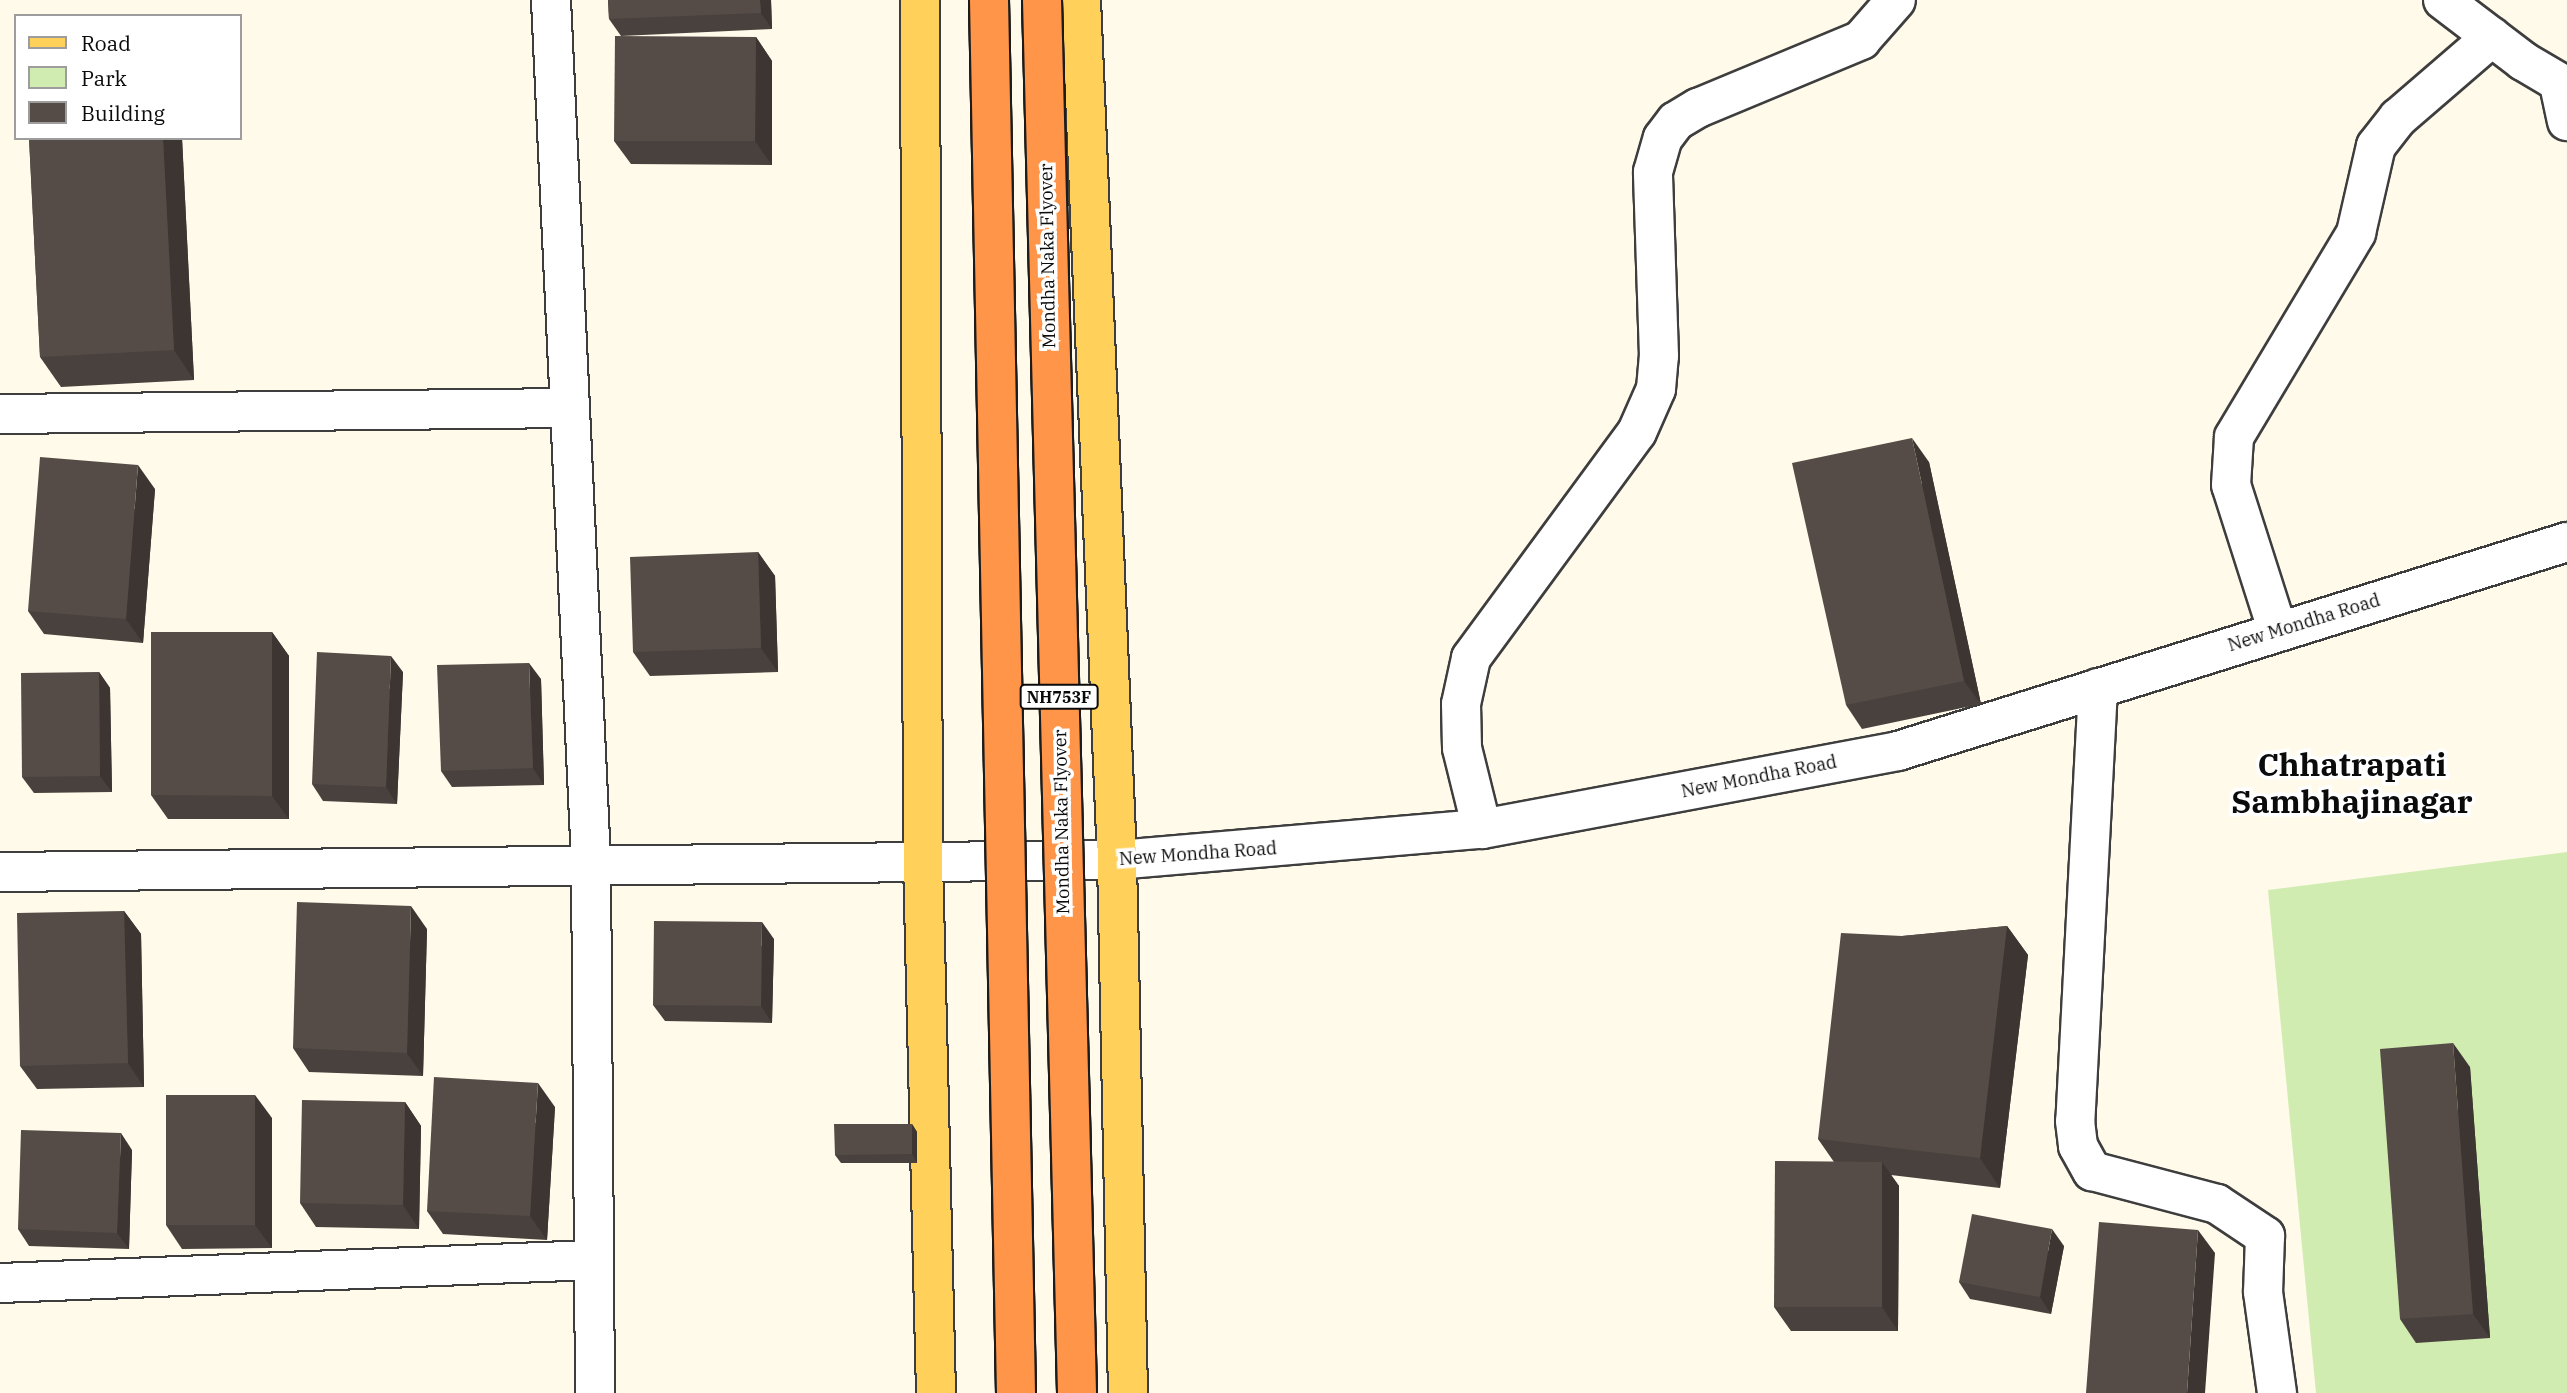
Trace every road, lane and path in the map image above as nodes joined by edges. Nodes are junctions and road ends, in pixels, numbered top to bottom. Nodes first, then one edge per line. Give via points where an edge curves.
1 (551, 0) edge
2 (920, 0) edge
3 (989, 0) edge
4 (1042, 0) edge
5 (1081, 0) edge
6 (1896, 0) edge
7 (2442, 0) edge
8 (2492, 37) junction
9 (2563, 85) edge
10 (2567, 121) edge
11 (569, 408) junction
12 (0, 414) edge
13 (2567, 542) edge
14 (2278, 632) junction
15 (2098, 688) junction
16 (1482, 829) junction
17 (1116, 860) junction
18 (923, 861) junction
19 (591, 862) junction
20 (0, 872) edge
21 (593, 1260) junction
22 (0, 1283) edge
23 (595, 1393) edge
24 (936, 1393) edge
25 (1016, 1393) edge
26 (1077, 1393) edge
27 (1128, 1393) edge
28 (2277, 1393) edge

1 - 11 street
2 - 18 main road
3 - 25 highway, NH753F, bridge
4 - 26 highway, Mondha Naka Flyover / NH753F, bridge
5 - 17 main road
6 - 16 street via 1861,40 1698,108 1676,121 1663,138 1653,172 1656,389 1637,432 1471,658 1461,704 1462,748
7 - 8 street
8 - 9 street
8 - 14 street via 2398,118 2376,146 2356,233 2234,437 2231,485
9 - 10 street
11 - 12 street
11 - 19 street
13 - 14 street, New Mondha Road
14 - 15 street, New Mondha Road
15 - 16 street, New Mondha Road via 1898,751
15 - 28 street via 2075,1121 2078,1146 2092,1171 2217,1205 2265,1236 2263,1292
16 - 17 street, New Mondha Road
17 - 18 street, New Mondha Road
17 - 27 main road
18 - 19 street, New Mondha Road
18 - 24 main road
19 - 20 street, New Mondha Road
19 - 21 street
21 - 22 street
21 - 23 street

